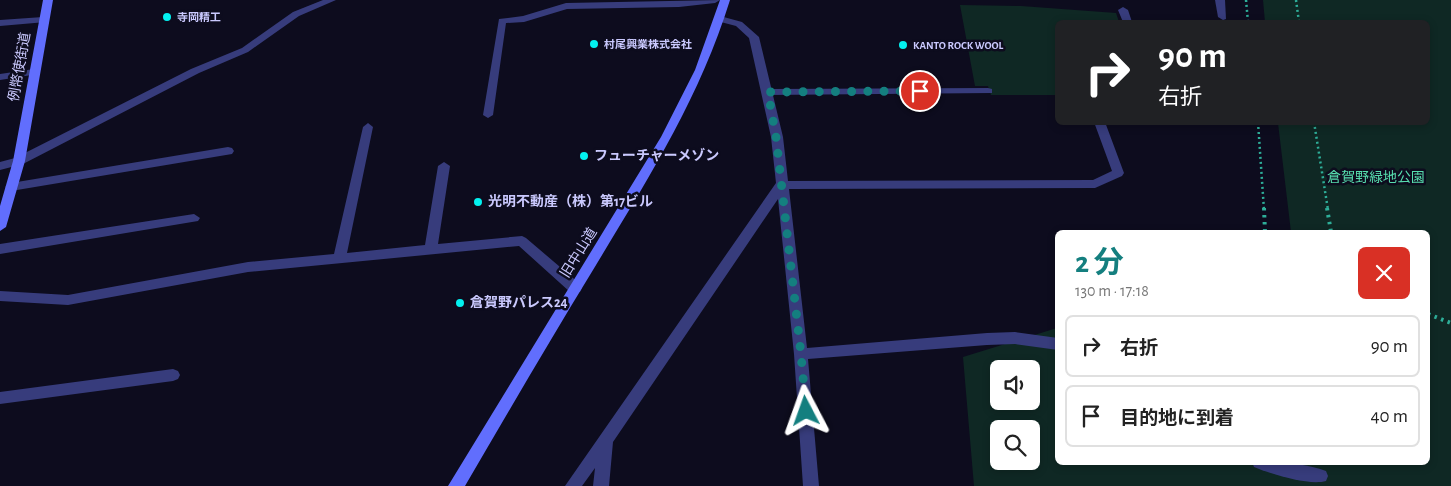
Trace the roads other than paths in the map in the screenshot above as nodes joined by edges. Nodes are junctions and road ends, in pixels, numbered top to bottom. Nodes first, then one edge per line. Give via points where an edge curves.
1 (48, 0) edge
2 (311, 0) edge
3 (331, 0) edge
4 (715, 0) edge
5 (725, 0) edge
6 (1220, 0) edge
7 (1123, 10) dead end
8 (296, 14) junction
9 (1223, 17) dead end
10 (720, 19) junction
11 (43, 20) junction
12 (1127, 20) edge
13 (0, 23) edge
14 (34, 72) junction
15 (0, 77) edge
16 (988, 91) dead end
17 (768, 92) junction
18 (488, 115) dead end
19 (1100, 125) edge
20 (368, 127) dead end
21 (228, 151) dead end
22 (19, 161) junction
23 (0, 166) edge
24 (444, 166) dead end
25 (781, 185) junction
26 (11, 187) junction
27 (194, 218) dead end
28 (0, 227) edge
29 (0, 249) edge
30 (432, 250) junction
31 (339, 259) junction
32 (575, 288) junction
33 (0, 296) edge
34 (1055, 344) edge
35 (801, 354) junction
36 (173, 375) dead end
37 (0, 398) edge
38 (606, 437) junction
39 (1270, 465) edge
40 (1320, 476) dead end
41 (456, 486) edge
42 (573, 486) edge
43 (601, 486) edge
44 (811, 486) edge

1 - 11 main road, 例幣使街道
2 - 8 street
3 - 8 street
4 - 18 street via 679,4 566,6 502,21
5 - 10 main road, 旧中山道
6 - 9 street
7 - 12 street
8 - 22 street via 244,50 195,71
10 - 17 street via 738,24 754,37
10 - 32 main road, 旧中山道 via 685,102
11 - 13 street
11 - 14 main road, 例幣使街道
14 - 15 street
14 - 22 main road, 例幣使街道
16 - 17 street
17 - 25 street
19 - 25 street via 1118,173 1095,184
20 - 31 street
21 - 26 street
22 - 23 street
22 - 26 main road, 例幣使街道
24 - 30 street
25 - 35 street
25 - 38 street
26 - 28 main road, 例幣使街道
27 - 29 street
30 - 31 street
30 - 32 street via 522,241
31 - 33 street via 248,267 68,300
32 - 41 main road, 旧中山道
34 - 35 street via 1015,338 987,339
35 - 44 street
36 - 37 street
38 - 42 street
38 - 43 street
39 - 40 street

